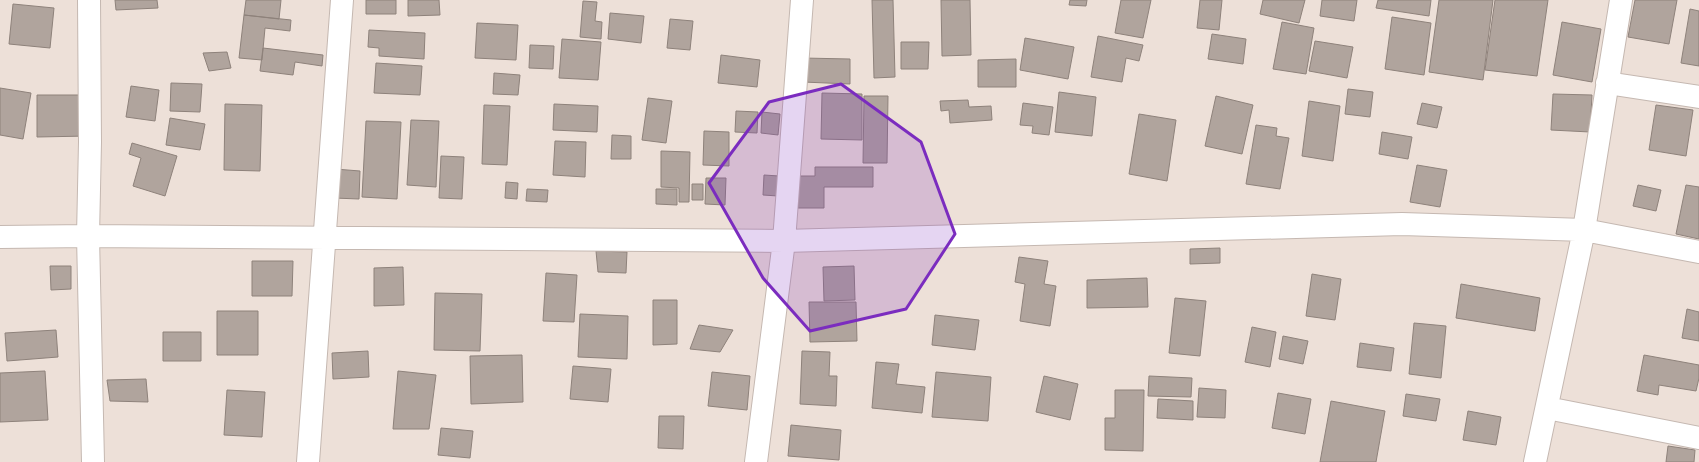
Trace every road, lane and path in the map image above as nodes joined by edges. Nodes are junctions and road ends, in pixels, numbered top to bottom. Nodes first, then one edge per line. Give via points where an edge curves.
1 (89, 0) edge
2 (342, 0) edge
3 (802, 0) edge
4 (1621, 0) edge
5 (1607, 83) junction
6 (1699, 97) edge
7 (1584, 230) junction
8 (0, 236) edge
9 (88, 236) junction
10 (324, 237) junction
11 (784, 241) junction
12 (1699, 252) edge
13 (1547, 408) junction
14 (1699, 438) edge
15 (93, 462) edge
16 (308, 462) edge
17 (756, 462) edge
18 (1535, 462) edge

1 - 9 street
2 - 10 street
3 - 11 street
4 - 5 street
5 - 6 street
5 - 7 street
7 - 11 street via 1402,224
7 - 12 street
7 - 13 street
8 - 9 street
9 - 10 street
9 - 15 street
10 - 11 street
10 - 16 street
11 - 17 street
13 - 14 street
13 - 18 street

